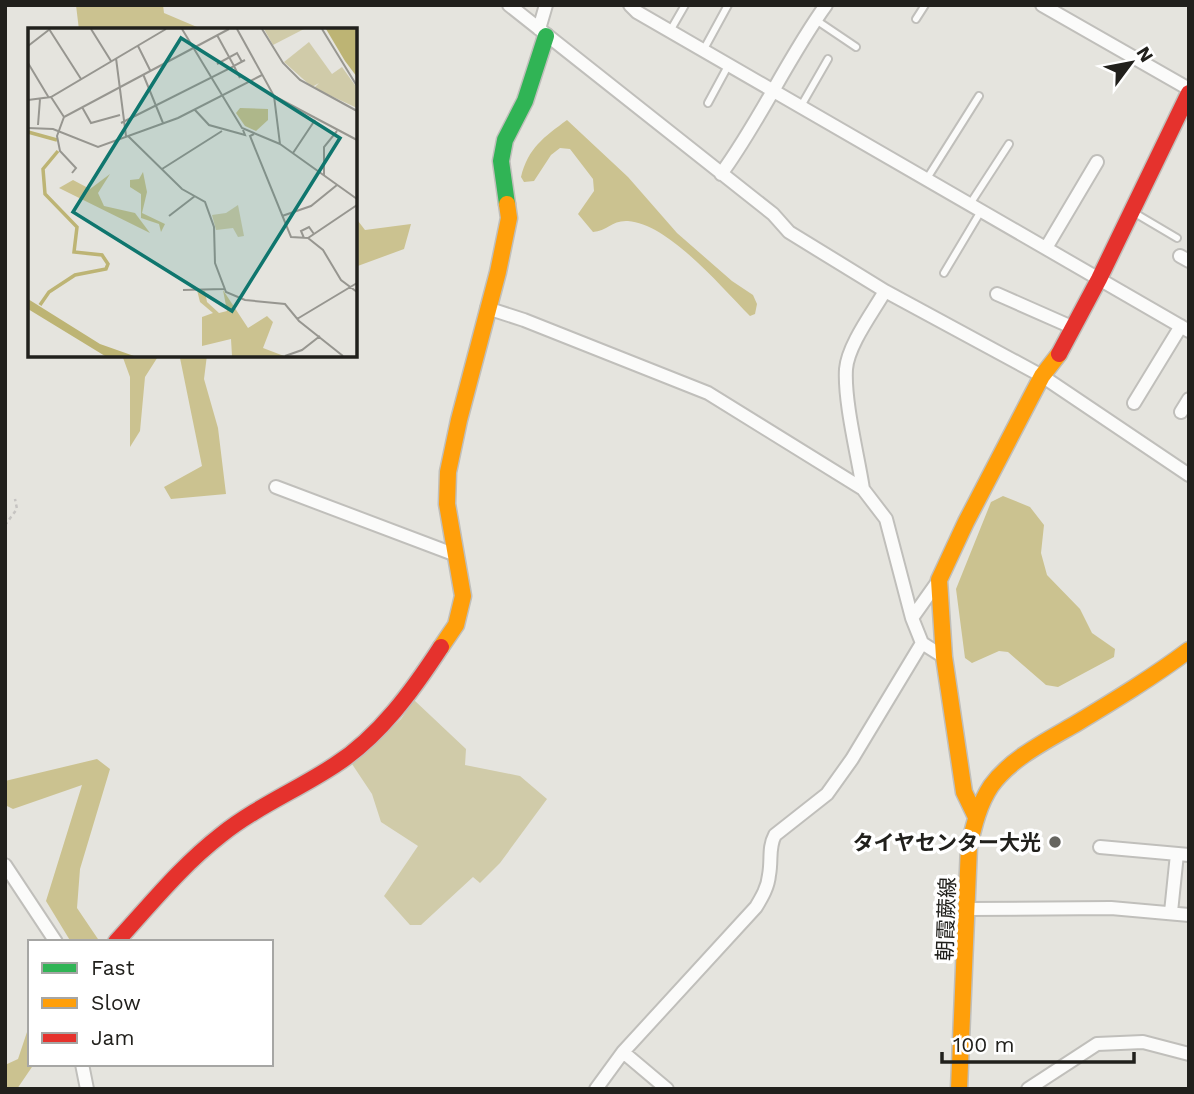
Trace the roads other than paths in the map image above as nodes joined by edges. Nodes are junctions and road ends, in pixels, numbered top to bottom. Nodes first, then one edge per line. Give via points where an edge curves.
1 (509, 5) edge
2 (546, 5) edge
3 (630, 5) edge
4 (685, 5) edge
5 (729, 5) edge
6 (826, 5) edge
7 (925, 5) edge
8 (1042, 5) edge
9 (916, 19) dead end
10 (816, 20) junction
11 (670, 31) junction
12 (542, 33) junction
13 (856, 47) dead end
14 (703, 51) junction
15 (828, 59) dead end
16 (728, 66) junction
17 (771, 91) junction
18 (1189, 91) edge
19 (979, 96) dead end
20 (708, 103) dead end
21 (800, 107) junction
22 (1009, 144) dead end
23 (1097, 162) dead end
24 (721, 174) junction
25 (926, 180) junction
26 (976, 208) junction
27 (1132, 211) junction
28 (1177, 238) dead end
29 (1046, 248) junction
30 (944, 274) dead end
31 (1099, 279) junction
32 (885, 291) junction
33 (998, 294) dead end
34 (487, 308) junction
35 (1074, 328) junction
36 (1185, 328) edge
37 (1042, 376) junction
38 (1189, 399) edge
39 (1134, 403) dead end
40 (1181, 412) dead end
41 (1189, 475) edge
42 (276, 487) dead end
43 (863, 489) junction
44 (456, 555) junction
45 (939, 580) junction
46 (912, 618) junction
47 (922, 643) junction
48 (1189, 650) edge
49 (944, 657) junction
50 (976, 817) junction
51 (1100, 847) dead end
52 (1183, 855) edge
53 (5, 865) edge
54 (967, 909) junction
55 (1171, 912) junction
56 (1189, 915) edge
57 (55, 940) edge
58 (118, 940) edge
59 (624, 1052) junction
60 (1189, 1054) edge
61 (82, 1066) edge
62 (87, 1089) edge
63 (596, 1089) edge
64 (667, 1089) edge
65 (960, 1089) edge
66 (1028, 1089) edge

1 - 12 street
2 - 12 street
3 - 11 street
4 - 11 lane
5 - 14 lane
6 - 10 street
7 - 9 lane
8 - 18 street
10 - 13 lane
10 - 17 street
11 - 14 street
12 - 24 street
12 - 34 street via 525,101 505,140 501,161 509,218
14 - 16 street
15 - 21 lane
16 - 17 street
16 - 20 lane
17 - 21 street
17 - 24 street
18 - 27 street
19 - 25 lane
21 - 25 street
22 - 26 lane
23 - 29 street
24 - 32 street via 789,232
25 - 26 street
26 - 29 street
26 - 30 lane
27 - 28 lane
27 - 31 street
29 - 31 street
31 - 35 street
31 - 36 street
32 - 37 street
32 - 43 street via 846,368
33 - 35 street
34 - 43 street via 708,393
34 - 44 street via 448,472 447,504
35 - 37 street
36 - 39 street
37 - 41 street
37 - 45 street
38 - 40 street
42 - 44 street
43 - 46 street via 887,519
44 - 58 street via 463,596 456,625 415,687 360,746 257,809 204,848
45 - 46 street
45 - 49 street
46 - 47 street
47 - 49 street
47 - 59 street via 827,794 775,835 770,844 768,883 756,907
48 - 50 street, 朝霞蕨線 via 1013,763 991,786
49 - 50 street via 964,793
50 - 54 street, 朝霞蕨線 via 969,846
51 - 52 street
52 - 55 street
53 - 57 street
54 - 55 street
54 - 65 street, 朝霞蕨線
55 - 56 street
59 - 63 street
59 - 64 street
60 - 66 street via 1143,1042 1097,1044
61 - 62 street

